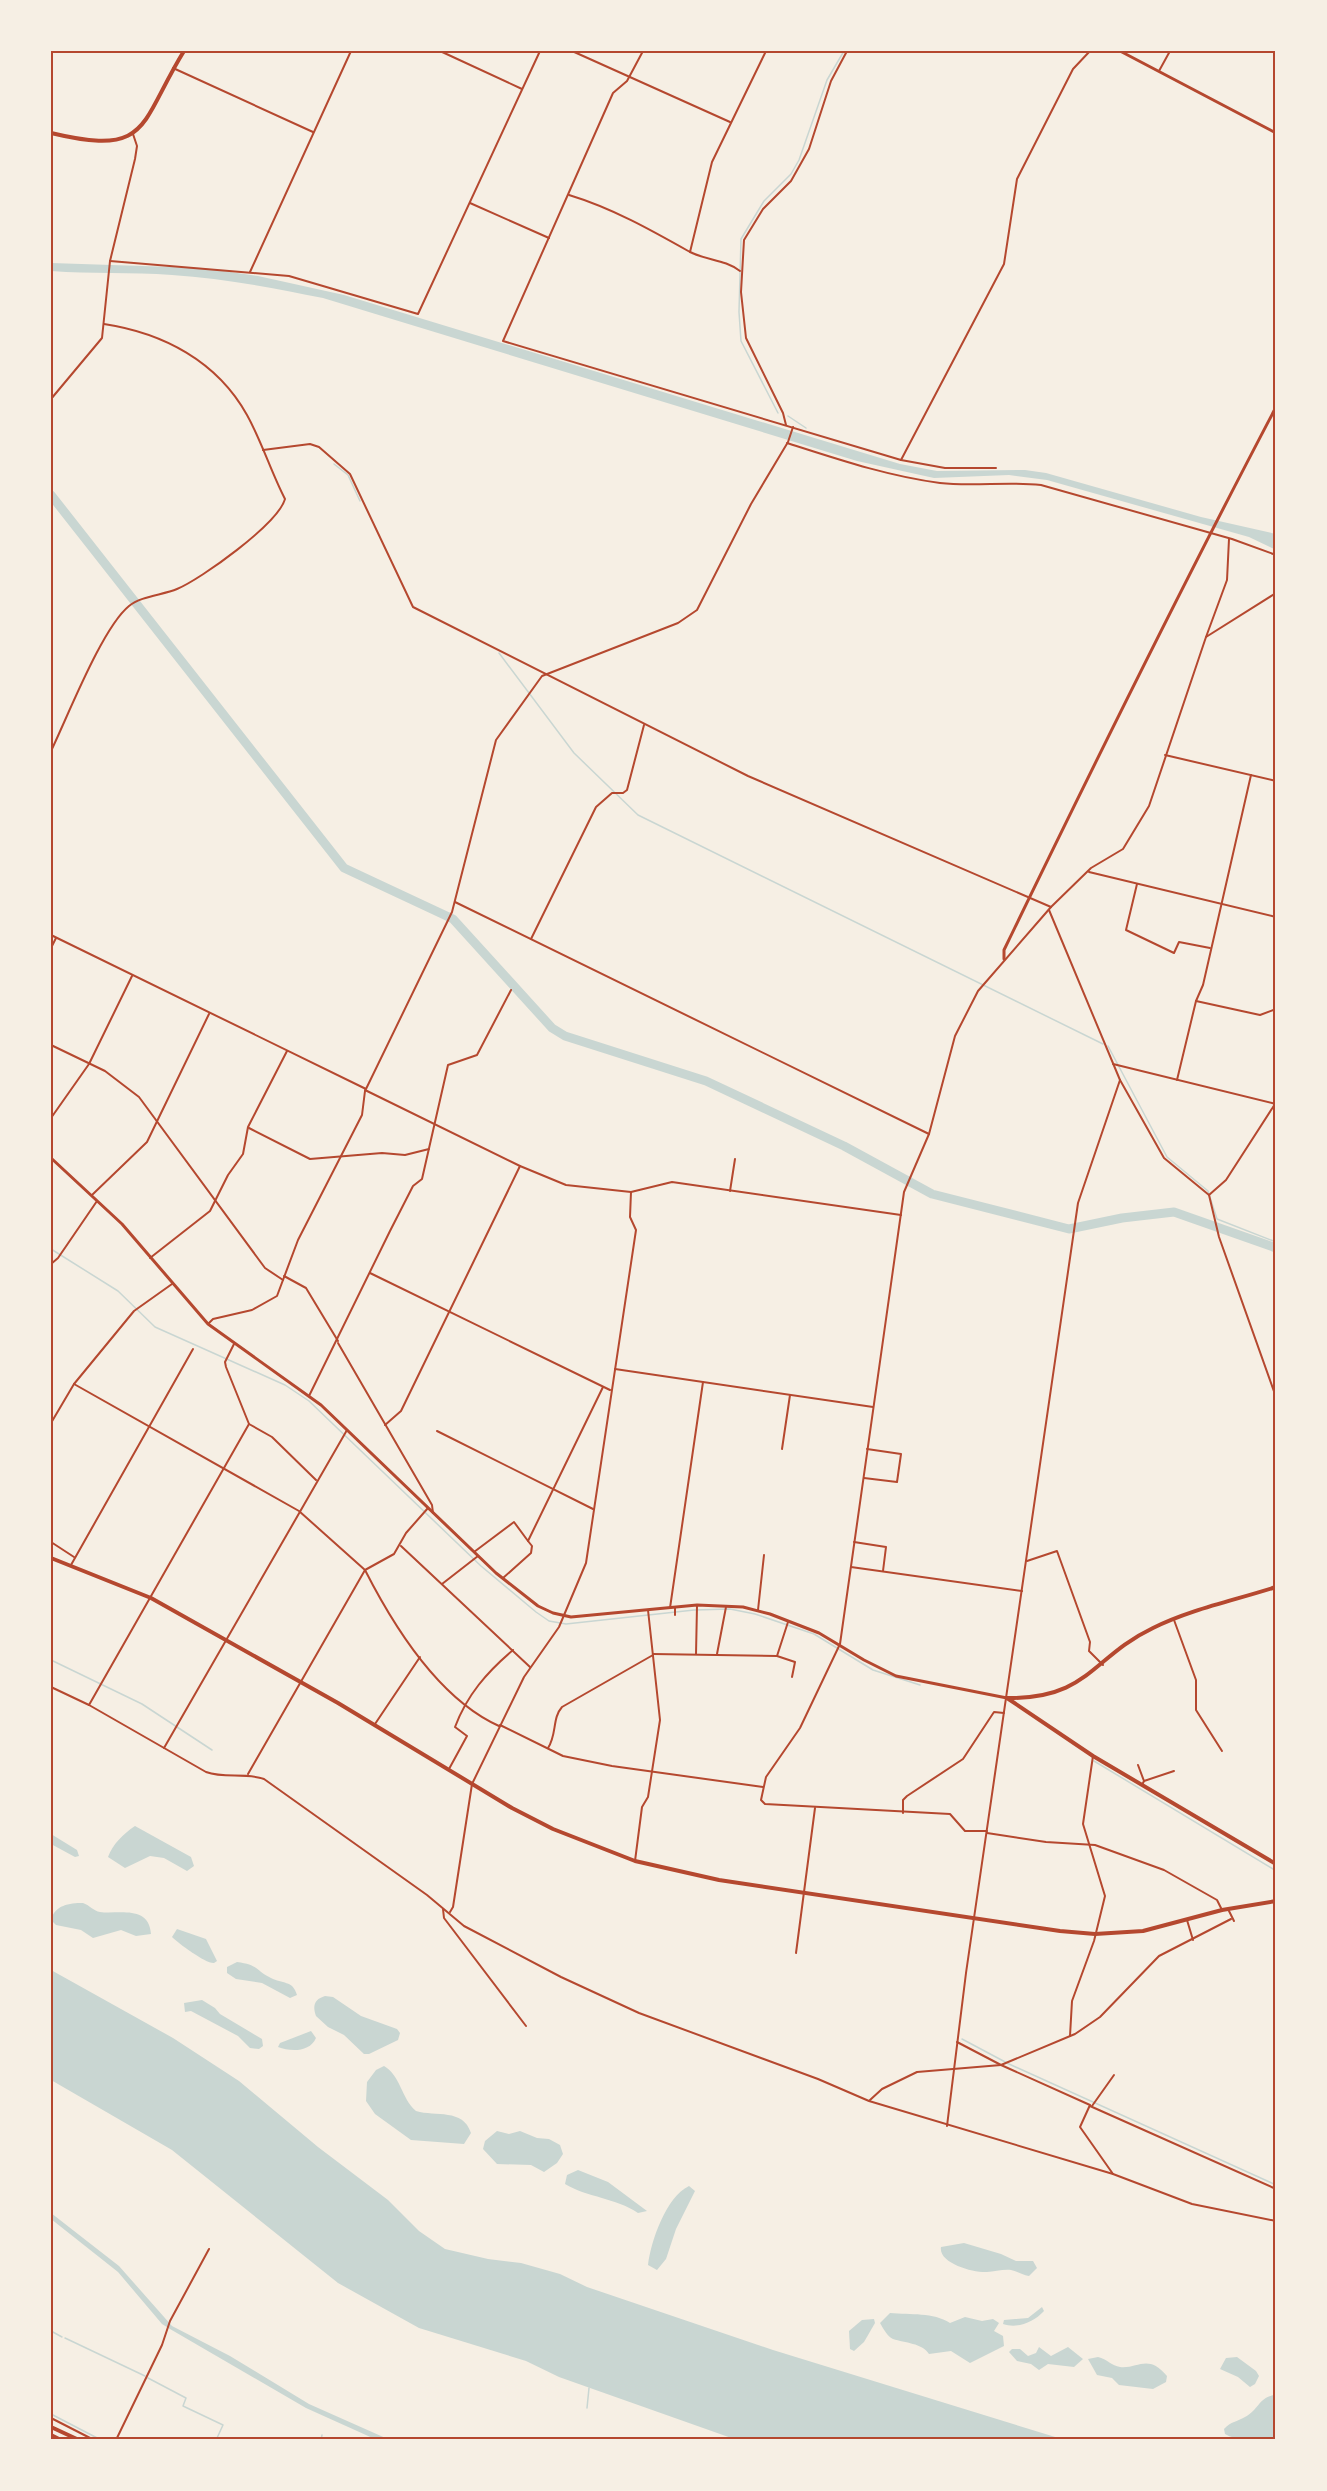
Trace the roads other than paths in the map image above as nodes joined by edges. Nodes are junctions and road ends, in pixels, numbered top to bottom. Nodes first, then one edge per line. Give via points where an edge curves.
1 (184, 51) edge
2 (351, 51) edge
3 (440, 51) edge
4 (540, 51) edge
5 (572, 51) edge
6 (642, 51) edge
7 (766, 51) edge
8 (847, 51) edge
9 (1090, 51) edge
10 (1120, 51) edge
11 (1170, 51) edge
12 (173, 68) junction
13 (1159, 71) junction
14 (630, 77) junction
15 (523, 89) junction
16 (731, 122) junction
17 (314, 132) junction
18 (1276, 133) edge
19 (51, 134) edge
20 (134, 134) junction
21 (569, 195) junction
22 (469, 203) junction
23 (549, 238) junction
24 (690, 252) junction
25 (110, 262) junction
26 (740, 271) junction
27 (250, 272) junction
28 (104, 324) junction
29 (51, 399) edge
30 (1276, 407) edge
31 (786, 425) junction
32 (792, 428) junction
33 (787, 443) junction
34 (263, 450) junction
35 (901, 460) junction
36 (996, 468) dead end
37 (1210, 533) junction
38 (1229, 538) junction
39 (1276, 555) edge
40 (1276, 593) edge
41 (1206, 638) junction
42 (548, 674) junction
43 (645, 723) junction
44 (51, 751) edge
45 (1166, 755) junction
46 (1251, 775) junction
47 (1276, 781) edge
48 (1088, 872) junction
49 (1137, 884) junction
50 (1030, 898) junction
51 (455, 902) junction
52 (1220, 903) junction
53 (1050, 909) junction
54 (1276, 917) edge
55 (51, 935) edge
56 (56, 938) junction
57 (531, 939) junction
58 (51, 948) edge
59 (1211, 948) junction
60 (1004, 959) junction
61 (132, 976) junction
62 (511, 990) dead end
63 (1196, 1001) junction
64 (1276, 1009) edge
65 (209, 1013) junction
66 (51, 1045) edge
67 (287, 1051) junction
68 (89, 1064) junction
69 (1113, 1064) junction
70 (1120, 1080) junction
71 (1177, 1080) junction
72 (365, 1089) junction
73 (1275, 1104) edge
74 (51, 1118) edge
75 (157, 1121) junction
76 (436, 1124) junction
77 (248, 1127) junction
78 (929, 1134) junction
79 (429, 1149) junction
80 (339, 1157) junction
81 (51, 1158) edge
82 (735, 1159) dead end
83 (520, 1166) junction
84 (730, 1191) junction
85 (631, 1192) junction
86 (92, 1195) junction
87 (1209, 1195) junction
88 (98, 1200) junction
89 (216, 1201) junction
90 (901, 1215) junction
91 (150, 1258) junction
92 (51, 1264) edge
93 (370, 1273) junction
94 (284, 1278) junction
95 (172, 1284) junction
96 (448, 1312) junction
97 (208, 1324) junction
98 (337, 1342) junction
99 (234, 1344) junction
100 (194, 1349) dead end
101 (614, 1369) junction
102 (703, 1382) junction
103 (74, 1384) junction
104 (603, 1387) junction
105 (611, 1391) junction
106 (790, 1395) junction
107 (309, 1396) junction
108 (1276, 1397) edge
109 (873, 1407) junction
110 (51, 1423) edge
111 (249, 1424) junction
112 (385, 1425) junction
113 (148, 1426) junction
114 (346, 1431) junction
115 (436, 1431) dead end
116 (782, 1449) dead end
117 (867, 1449) junction
118 (224, 1468) junction
119 (864, 1478) junction
120 (316, 1480) junction
121 (552, 1490) junction
122 (427, 1509) junction
123 (593, 1509) junction
124 (299, 1511) junction
125 (433, 1513) junction
126 (528, 1541) junction
127 (51, 1542) edge
128 (854, 1542) junction
129 (401, 1546) junction
130 (474, 1552) junction
131 (764, 1555) dead end
132 (75, 1557) junction
133 (477, 1557) junction
134 (51, 1558) edge
135 (1027, 1561) junction
136 (71, 1564) junction
137 (850, 1567) junction
138 (365, 1569) junction
139 (883, 1571) junction
140 (503, 1578) junction
141 (441, 1585) junction
142 (1276, 1587) edge
143 (1022, 1591) junction
144 (151, 1598) junction
145 (697, 1607) junction
146 (726, 1607) junction
147 (673, 1608) junction
148 (758, 1610) junction
149 (648, 1612) junction
150 (675, 1615) dead end
151 (563, 1618) junction
152 (1174, 1620) junction
153 (788, 1622) junction
154 (225, 1640) junction
155 (839, 1645) junction
156 (513, 1650) junction
157 (696, 1654) junction
158 (717, 1654) junction
159 (653, 1655) junction
160 (777, 1656) junction
161 (420, 1657) junction
162 (1103, 1665) junction
163 (531, 1667) junction
164 (792, 1677) dead end
165 (300, 1682) junction
166 (51, 1687) edge
167 (1007, 1698) junction
168 (89, 1705) junction
169 (463, 1705) junction
170 (1004, 1713) junction
171 (375, 1725) junction
172 (500, 1726) junction
173 (164, 1748) junction
174 (548, 1748) junction
175 (1222, 1751) dead end
176 (1093, 1756) junction
177 (1138, 1765) dead end
178 (448, 1770) junction
179 (653, 1771) junction
180 (1174, 1771) dead end
181 (248, 1774) junction
182 (1143, 1783) junction
183 (472, 1784) junction
184 (763, 1787) junction
185 (815, 1808) junction
186 (903, 1813) junction
187 (987, 1832) junction
188 (1090, 1844) junction
189 (635, 1861) junction
190 (1276, 1864) edge
191 (804, 1893) junction
192 (1276, 1901) edge
193 (443, 1909) junction
194 (1225, 1910) junction
195 (449, 1913) junction
196 (974, 1918) junction
197 (1187, 1920) junction
198 (1095, 1934) junction
199 (1193, 1940) junction
200 (796, 1953) dead end
201 (526, 2026) dead end
202 (1070, 2037) junction
203 (957, 2042) junction
204 (1001, 2065) junction
205 (955, 2067) junction
206 (1114, 2075) dead end
207 (869, 2102) junction
208 (1091, 2106) junction
209 (947, 2126) junction
210 (1113, 2174) junction
211 (1276, 2189) edge
212 (1276, 2221) edge
213 (209, 2250) dead end
214 (51, 2418) edge
215 (51, 2427) edge
216 (51, 2435) edge
217 (61, 2440) edge
218 (79, 2440) edge
219 (94, 2440) edge
220 (116, 2440) edge

1 - 12 main road
2 - 17 street
3 - 15 street
4 - 15 street
5 - 14 street
6 - 14 street
7 - 16 street
8 - 26 street via 831,81 809,150 791,181 763,209 744,240
9 - 35 street via 1073,69 1017,179 1004,264
10 - 13 street
11 - 13 street
12 - 17 street
12 - 20 main road
13 - 18 street
14 - 16 street
14 - 21 street via 613,93
15 - 22 street
16 - 24 street via 712,162
17 - 27 street
19 - 20 main road via 104,142
20 - 25 street via 135,159
21 - 23 street
21 - 24 street via 603,205
22 - 23 street
22 - 27 street via 418,314 298,278
23 - 31 street via 503,340
24 - 26 street via 726,261
25 - 27 street
25 - 28 street
26 - 31 street via 746,338
28 - 29 street via 102,338
28 - 34 street via 147,333 199,358 238,399
30 - 37 street
31 - 32 street
32 - 33 street
32 - 35 street
33 - 37 street via 925,481 1041,485
33 - 42 street via 692,615
34 - 42 street via 310,444 319,447 350,474 413,607
34 - 44 street via 285,499 276,515 213,568 178,588 132,604 114,621
35 - 36 street via 945,468
37 - 38 street
37 - 50 street
38 - 39 street
38 - 41 street via 1227,580
40 - 41 street
41 - 45 street
42 - 43 street
42 - 51 street via 538,681 496,740
43 - 50 street via 748,776
43 - 57 street via 627,790 612,794 596,807
45 - 46 street
45 - 48 street via 1149,806 1123,849
46 - 47 street
46 - 52 street
48 - 49 street
48 - 53 street
49 - 52 street
49 - 59 street via 1126,930 1174,953 1179,942
50 - 53 street
50 - 60 street via 1004,950
51 - 57 street
51 - 72 street
52 - 54 street
52 - 59 street
53 - 60 street
53 - 69 street
55 - 56 street
56 - 58 street
56 - 61 street
57 - 78 street
59 - 63 street
60 - 78 street via 978,991 955,1036
61 - 65 street
61 - 68 street
62 - 76 street via 477,1055 448,1065
63 - 64 street via 1260,1015
63 - 71 street
65 - 67 street
65 - 75 street
66 - 68 street
67 - 72 street
67 - 77 street
68 - 74 street
68 - 75 street via 139,1097
69 - 70 street
69 - 71 street
70 - 87 street via 1164,1158
70 - 135 street via 1080,1193
71 - 73 street
72 - 76 street
72 - 80 street via 362,1115
73 - 87 street via 1226,1180
75 - 86 street via 138,1154
75 - 89 street
76 - 79 street
76 - 83 street
77 - 80 street via 310,1159
77 - 89 street via 243,1154
78 - 90 street via 906,1187
79 - 80 street via 405,1155
79 - 93 street via 422,1179 413,1186
80 - 94 street
81 - 86 street
82 - 84 street
83 - 85 street via 566,1185
83 - 96 street
84 - 85 street via 672,1182
84 - 90 street
85 - 101 street via 630,1217 636,1230
86 - 88 street
87 - 108 street via 1217,1229
88 - 91 street
88 - 92 street
89 - 91 street via 210,1211
89 - 94 street via 265,1268
90 - 109 street
91 - 95 street
93 - 96 street
93 - 98 street
94 - 97 street via 277,1296 252,1310 213,1319
94 - 98 street via 306,1288
95 - 97 street
95 - 103 street via 134,1311
96 - 104 street
96 - 112 street via 400,1411
97 - 99 street
98 - 107 street
98 - 112 street
99 - 107 street
99 - 111 street via 225,1362
100 - 113 street
101 - 102 street
101 - 105 street
102 - 106 street
102 - 147 street
103 - 110 street
103 - 113 street
104 - 105 street
104 - 121 street
105 - 123 street
106 - 109 street
106 - 116 street
107 - 114 street
109 - 117 street
111 - 118 street
111 - 120 street via 272,1437
112 - 125 street
113 - 118 street
113 - 132 street
114 - 120 street
114 - 122 street
115 - 121 street
117 - 119 street
117 - 119 street via 901,1454 897,1482
118 - 124 street
118 - 144 street
119 - 128 street
120 - 124 street
121 - 123 street
121 - 126 street
122 - 125 street
122 - 129 street via 406,1533
123 - 151 street via 586,1563
124 - 138 street
124 - 154 street
125 - 130 street
126 - 130 street via 514,1522
126 - 140 street via 531,1553
127 - 132 street
128 - 137 street
128 - 139 street via 886,1547
129 - 138 street via 390,1557
129 - 141 street
130 - 133 street
131 - 148 street
132 - 136 street
133 - 140 street
133 - 141 street
134 - 136 main road
135 - 143 street
135 - 162 street via 1057,1551 1090,1642 1089,1652
136 - 144 main road
137 - 139 street
137 - 155 street
138 - 161 street via 382,1604
138 - 165 street
139 - 143 street
140 - 151 street via 538,1606
141 - 156 street
142 - 152 main road
143 - 167 street
144 - 154 main road
144 - 168 street
145 - 146 street
145 - 147 street
145 - 157 street
146 - 148 street
146 - 158 street
147 - 149 street
147 - 150 street
148 - 153 street
149 - 151 street
149 - 159 street
151 - 163 street
152 - 162 main road via 1139,1635
152 - 175 street via 1196,1680 1196,1710
153 - 155 street
153 - 160 street
154 - 165 main road
154 - 173 street
155 - 167 street via 896,1676
155 - 184 street via 800,1728
156 - 163 street
156 - 169 street via 490,1670
157 - 158 street
157 - 159 street
158 - 160 street
159 - 174 street via 562,1707
159 - 179 street via 660,1720
160 - 164 street via 795,1662
161 - 169 street
161 - 171 street
162 - 167 main road via 1076,1685 1056,1692
163 - 172 street
165 - 171 main road
165 - 181 street
166 - 168 street
167 - 170 street
167 - 176 main road
168 - 173 street
169 - 172 street
169 - 178 street via 455,1727 466,1736
170 - 186 street via 994,1712 963,1759 907,1796
170 - 187 street
171 - 178 main road
172 - 174 street
172 - 183 street
173 - 181 street via 214,1774
174 - 179 street via 563,1756
176 - 182 main road
176 - 188 street via 1083,1817
177 - 182 street
178 - 183 main road
179 - 184 street
179 - 189 street via 642,1808
180 - 182 street
181 - 193 street via 264,1779 301,1804
182 - 190 main road
183 - 189 main road via 553,1829
183 - 195 street
184 - 185 street via 761,1800 765,1804
185 - 186 street
185 - 191 street
186 - 187 street via 950,1814 965,1831
187 - 188 street via 1046,1842
187 - 196 street
188 - 194 street via 1164,1870 1217,1900
188 - 198 street via 1105,1896
189 - 191 main road via 687,1875
191 - 196 main road
191 - 200 street
192 - 194 main road
193 - 195 street
193 - 201 street via 444,1918
194 - 197 main road
194 - 199 street via 1233,1920
195 - 207 street via 487,1939 590,1991
196 - 198 main road
196 - 203 street
197 - 198 main road via 1143,1931
197 - 199 street
198 - 202 street via 1072,2001
199 - 202 street via 1160,1956 1100,2017
202 - 204 street
203 - 204 street
203 - 205 street
204 - 205 street
204 - 208 street
205 - 207 street via 917,2072 882,2089
205 - 209 street
206 - 208 street
207 - 209 street
208 - 210 street via 1080,2127
208 - 211 street
209 - 210 street
210 - 212 street via 1192,2204
213 - 220 street via 170,2321
214 - 219 street
215 - 218 main road
216 - 217 main road

